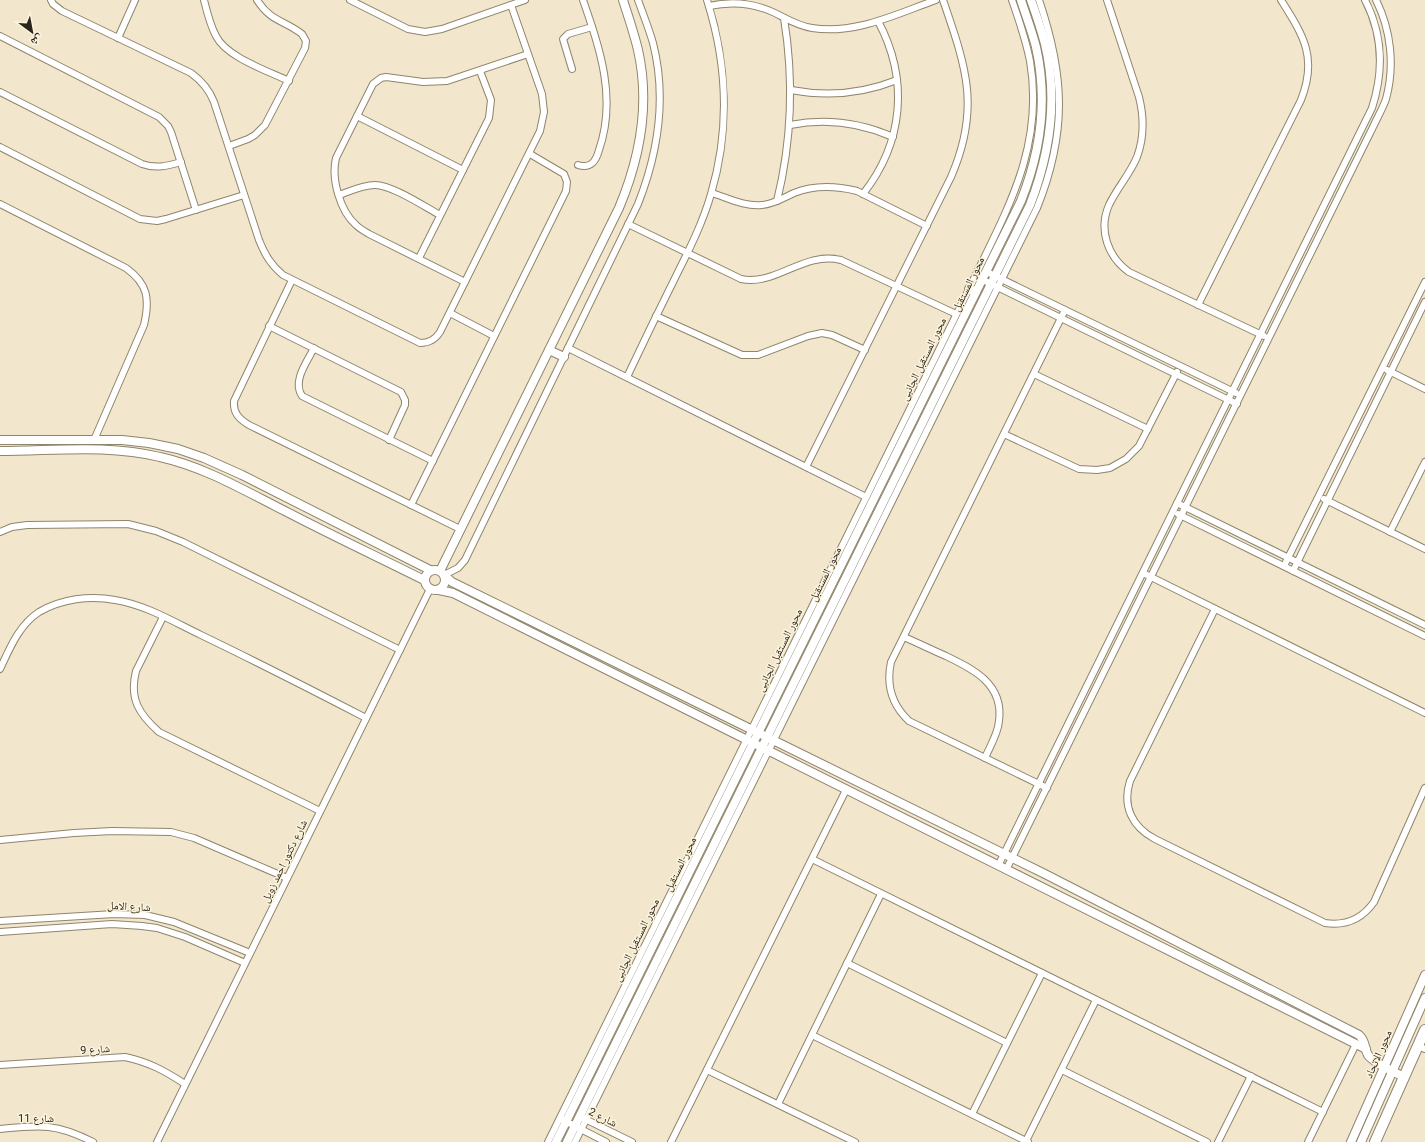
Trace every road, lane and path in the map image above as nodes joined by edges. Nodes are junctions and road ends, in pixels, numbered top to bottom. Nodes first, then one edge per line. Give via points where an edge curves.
1 (51, 0) edge
2 (135, 0) edge
3 (204, 0) edge
4 (257, 0) edge
5 (350, 0) edge
6 (525, 0) edge
7 (582, 0) edge
8 (623, 0) edge
9 (638, 0) edge
10 (936, 0) edge
11 (943, 0) edge
12 (1012, 0) edge
13 (1021, 0) edge
14 (1031, 0) edge
15 (1039, 0) edge
16 (1107, 0) edge
17 (1281, 0) edge
18 (1366, 0) edge
19 (1376, 0) edge
20 (708, 3) edge
21 (511, 5) junction
22 (784, 18) junction
23 (878, 21) junction
24 (592, 27) junction
25 (0, 36) edge
26 (118, 38) junction
27 (528, 54) junction
28 (572, 70) dead end
29 (480, 71) junction
30 (897, 80) junction
31 (289, 81) junction
32 (791, 90) junction
33 (0, 92) edge
34 (357, 116) junction
35 (790, 125) junction
36 (893, 137) junction
37 (229, 146) junction
38 (0, 147) edge
39 (530, 154) junction
40 (181, 162) junction
41 (578, 165) dead end
42 (463, 170) junction
43 (712, 193) junction
44 (863, 194) junction
45 (244, 195) junction
46 (339, 195) junction
47 (777, 201) junction
48 (0, 204) edge
49 (196, 210) junction
50 (440, 216) junction
51 (628, 224) junction
52 (927, 226) junction
53 (687, 253) junction
54 (418, 258) junction
55 (987, 272) junction
56 (998, 278) junction
57 (292, 280) junction
58 (983, 280) junction
59 (465, 282) junction
60 (1425, 282) edge
61 (994, 285) junction
62 (896, 286) junction
63 (973, 291) junction
64 (1425, 302) edge
65 (1198, 305) junction
66 (1066, 310) junction
67 (450, 313) junction
68 (956, 314) junction
69 (656, 316) junction
70 (1062, 318) junction
71 (270, 326) junction
72 (1261, 335) junction
73 (494, 336) junction
74 (1269, 339) junction
75 (314, 348) junction
76 (568, 348) junction
77 (549, 350) junction
78 (864, 350) junction
79 (564, 357) junction
80 (1179, 366) junction
81 (1382, 368) junction
82 (1390, 372) junction
83 (1034, 374) junction
84 (1176, 374) junction
85 (627, 377) junction
86 (1425, 389) edge
87 (1232, 392) junction
88 (1241, 396) junction
89 (1228, 400) junction
90 (1237, 404) junction
91 (1148, 430) junction
92 (1004, 434) junction
93 (0, 440) edge
94 (94, 440) junction
95 (389, 440) junction
96 (0, 451) edge
97 (433, 462) junction
98 (1424, 466) edge
99 (806, 467) junction
100 (866, 496) junction
101 (1319, 497) junction
102 (1327, 501) junction
103 (1177, 503) junction
104 (411, 505) junction
105 (1186, 508) junction
106 (1173, 512) junction
107 (1182, 516) junction
108 (460, 529) junction
109 (0, 532) edge
110 (1390, 532) junction
111 (1425, 549) edge
112 (1288, 558) junction
113 (1297, 563) junction
114 (1284, 566) junction
115 (430, 570) junction
116 (1293, 571) junction
117 (1143, 573) junction
118 (443, 574) junction
119 (1151, 577) junction
120 (424, 580) junction
121 (434, 590) junction
122 (1215, 609) junction
123 (522, 616) junction
124 (163, 617) junction
125 (517, 625) junction
126 (1425, 625) edge
127 (1425, 636) edge
128 (904, 637) junction
129 (400, 650) junction
130 (0, 668) edge
131 (1425, 713) edge
132 (366, 718) junction
133 (755, 731) junction
134 (770, 739) junction
135 (749, 742) junction
136 (765, 750) junction
137 (985, 758) junction
138 (1038, 783) junction
139 (1047, 788) junction
140 (1425, 788) edge
141 (846, 790) junction
142 (320, 811) junction
143 (0, 840) edge
144 (1004, 854) junction
145 (1012, 858) junction
146 (812, 859) junction
147 (998, 866) junction
148 (1006, 870) junction
149 (287, 878) junction
150 (881, 894) junction
151 (0, 921) edge
152 (0, 932) edge
153 (250, 953) junction
154 (245, 963) junction
155 (847, 963) junction
156 (1042, 973) junction
157 (1425, 975) edge
158 (1425, 998) edge
159 (1096, 1000) junction
160 (1425, 1030) edge
161 (812, 1035) junction
162 (1007, 1043) junction
163 (1356, 1044) junction
164 (1421, 1048) edge
165 (1366, 1049) junction
166 (0, 1065) edge
167 (1385, 1066) junction
168 (707, 1070) junction
169 (1062, 1070) junction
170 (1393, 1071) junction
171 (1251, 1076) junction
172 (1404, 1077) junction
173 (186, 1084) junction
174 (778, 1104) junction
175 (568, 1110) junction
176 (1323, 1112) junction
177 (972, 1114) junction
178 (583, 1118) junction
179 (563, 1120) junction
180 (578, 1128) junction
181 (0, 1129) edge
182 (90, 1141) edge
183 (157, 1142) edge
184 (548, 1142) edge
185 (556, 1142) edge
186 (567, 1142) edge
187 (575, 1142) edge
188 (606, 1142) edge
189 (632, 1142) edge
190 (671, 1142) edge
191 (855, 1142) edge
192 (1027, 1142) edge
193 (1206, 1142) edge
194 (1218, 1142) edge
195 (1308, 1142) edge
196 (1351, 1142) edge
197 (1361, 1142) edge
198 (1375, 1142) edge

1 - 26 street via 62,11
2 - 26 street
3 - 31 street via 215,35 224,48
4 - 31 street via 273,18 305,37 305,48
5 - 21 street via 408,29 425,32 442,29
6 - 21 street
7 - 24 street
8 - 77 street via 641,68 643,104 632,174 619,208
9 - 51 street via 655,55 660,110 655,150 648,176
10 - 23 street
11 - 52 street via 963,62 968,88 968,114 964,141 956,166
12 - 63 street, محور المستقبل الجانبى via 1027,48 1032,77 1033,108 1030,138 1024,168
13 - 55 street, محور المستقبل via 1039,62 1041,125 1036,156 1027,186
14 - 56 street, محور المستقبل via 1048,61 1051,93 1050,126 1045,158 1036,189
15 - 56 street via 1052,43 1058,76 1059,110 1056,141 1053,160 1035,213
16 - 65 street via 1139,97 1143,127 1134,164 1107,211 1104,225 1108,246 1114,258 1129,272
17 - 65 street via 1305,42 1308,61 1307,83 1301,100
18 - 72 street via 1380,46 1380,74 1376,97
19 - 74 street via 1386,27 1390,51 1390,76 1385,100
20 - 22 street via 745,4
20 - 43 street via 721,59 724,99 722,145
21 - 27 street
22 - 23 street via 800,26 831,30
22 - 32 street
23 - 30 street via 890,50
24 - 28 street via 564,37 563,42
24 - 41 street via 604,69 606,118 603,138 594,163
25 - 40 street via 159,117 171,132
26 - 37 street via 190,73 203,83 211,94
27 - 29 street
27 - 39 street via 542,94 544,112 540,131
29 - 34 street via 435,82 382,78 374,84
29 - 42 street via 489,94 490,112
30 - 32 street via 869,90 839,94
30 - 36 street via 898,109
31 - 37 street via 265,125 255,135
32 - 35 street
33 - 40 street via 142,164 156,168
34 - 42 street
34 - 46 street via 336,158 334,179
35 - 36 street via 819,121 848,123 871,128
35 - 47 street
36 - 44 street via 881,167
37 - 45 street
38 - 49 street via 140,219 157,221
39 - 59 street
39 - 73 street via 564,174 567,182 566,191
40 - 49 street
42 - 50 street
43 - 47 street via 747,204 762,205
43 - 53 street
44 - 47 street via 848,189 821,187 802,190
44 - 52 street
45 - 49 street
45 - 57 street via 268,260
46 - 50 street via 364,186 380,185
46 - 54 street via 347,214 361,230
48 - 94 street via 126,268 134,274 146,291 148,301 144,325
50 - 54 street
51 - 53 street
51 - 76 street
52 - 62 street
53 - 62 street via 736,278 747,280 763,279 810,261 828,258 841,260
53 - 69 street
54 - 59 street
55 - 56 street
55 - 58 street, محور المستقبل
56 - 61 street, محور المستقبل
56 - 66 street
57 - 67 street via 420,343 432,341 436,337
57 - 71 street
58 - 61 street
58 - 63 street, محور المستقبل
59 - 67 street
60 - 81 street
61 - 70 street
61 - 134 street, محور المستقبل
62 - 68 street
62 - 78 street
63 - 68 street, محور المستقبل الجانبى
63 - 133 street, محور المستقبل
64 - 82 street
65 - 72 street
66 - 70 street
66 - 80 street
67 - 73 street
68 - 100 street, محور المستقبل الجانبى
69 - 78 street via 742,356 758,355 822,333
69 - 85 street
70 - 83 street
70 - 84 street
71 - 75 street
71 - 104 street via 234,401 237,416 249,425
72 - 74 street
72 - 87 street
73 - 97 street
74 - 88 street
75 - 95 street via 299,380 298,389 302,396
75 - 95 street via 402,392 405,405
76 - 79 street
76 - 85 street
77 - 79 street
77 - 108 street
78 - 99 street
79 - 118 street via 465,560 458,568
80 - 84 street
80 - 87 street
81 - 82 street
81 - 101 street
82 - 86 street
82 - 102 street
83 - 91 street
83 - 92 street
84 - 89 street
84 - 91 street
85 - 99 street
87 - 88 street
87 - 89 street
88 - 90 street
89 - 90 street
89 - 103 street
90 - 105 street
91 - 92 street via 1140,446 1126,459 1110,468 1091,470 1079,469
92 - 128 street
93 - 94 street
94 - 115 street via 149,443 204,458
95 - 97 street
96 - 120 street via 102,450 140,453 178,461 214,475
97 - 104 street
98 - 110 street
99 - 100 street
100 - 133 street, محور المستقبل الجانبى
101 - 102 street
101 - 112 street
102 - 110 street
102 - 113 street
103 - 105 street
103 - 106 street
104 - 108 street
105 - 107 street
105 - 112 street
106 - 107 street
106 - 117 street
107 - 114 street
107 - 119 street
108 - 118 street
109 - 129 street via 27,525 128,524 156,531
110 - 111 street
112 - 113 street
112 - 114 street
113 - 116 street
113 - 126 street
114 - 116 street
115 - 118 street via 435,569
115 - 120 street
116 - 127 street
117 - 119 street
117 - 138 street
118 - 121 street via 444,584
118 - 123 street via 452,582
119 - 122 street
119 - 139 street
120 - 121 street via 426,586
121 - 125 street via 453,593
121 - 129 street, شارع دكتور احمد زويل
122 - 131 street
122 - 140 street via 1130,781 1128,809 1134,822 1143,832 1325,923 1344,923 1361,916 1374,902
123 - 125 street
123 - 133 street
124 - 130 street via 114,599 88,598 63,602 40,612 23,626
124 - 132 street
124 - 142 street via 134,680 137,706 147,721 159,732
125 - 135 street
128 - 137 street via 969,667 982,676 992,688 997,701 999,720
128 - 137 street via 889,675 896,706 915,724
129 - 132 street, شارع دكتور احمد زويل
132 - 142 street, شارع دكتور احمد زويل
133 - 134 street
133 - 135 street, محور المستقبل
134 - 136 street, محور المستقبل
134 - 144 street
135 - 136 street
135 - 175 street, محور المستقبل
136 - 141 street
136 - 178 street, محور المستقبل
137 - 138 street
138 - 139 street
138 - 144 street
139 - 145 street
141 - 146 street
141 - 147 street
142 - 149 street, شارع دكتور احمد زويل
143 - 149 street via 82,833 171,832 194,838
144 - 145 street
144 - 147 street
145 - 148 street
145 - 165 street via 1359,1035 1364,1040
146 - 150 street
146 - 168 street
147 - 148 street
148 - 163 street
149 - 153 street, شارع دكتور احمد زويل
150 - 155 street
150 - 156 street
151 - 153 street, شارع الامل via 114,914 145,915 182,924
152 - 154 street, شارع الامل via 112,924 142,926 178,934
153 - 154 street, شارع دكتور احمد زويل
154 - 173 street, شارع دكتور احمد زويل
155 - 161 street
155 - 162 street
156 - 159 street
156 - 162 street
157 - 167 street, محور الاتحاد
158 - 170 street, محور الاتحاد
159 - 169 street
159 - 171 street
160 - 164 main road
161 - 174 street
161 - 177 street
162 - 177 street
163 - 165 street
163 - 176 street
164 - 172 main road
165 - 167 street via 1372,1059
166 - 173 street, شارع 9 via 125,1057 156,1066
167 - 170 street
167 - 196 street, محور الاتحاد
168 - 174 street
168 - 190 street
169 - 192 street
169 - 193 street
170 - 172 street
170 - 197 street, محور الاتحاد
171 - 176 street
171 - 194 street
172 - 198 main road
173 - 183 street, شارع دكتور احمد زويل
174 - 191 street
175 - 178 street, شارع 2
175 - 179 street, محور المستقبل
176 - 195 street
177 - 192 street
178 - 180 street, محور المستقبل
178 - 189 street, شارع 2
179 - 180 street, شارع 2
179 - 184 street
179 - 185 street, محور المستقبل
180 - 186 street, محور المستقبل
180 - 187 street
180 - 188 street, شارع 2
181 - 182 street, شارع 11 via 50,1126 70,1131

